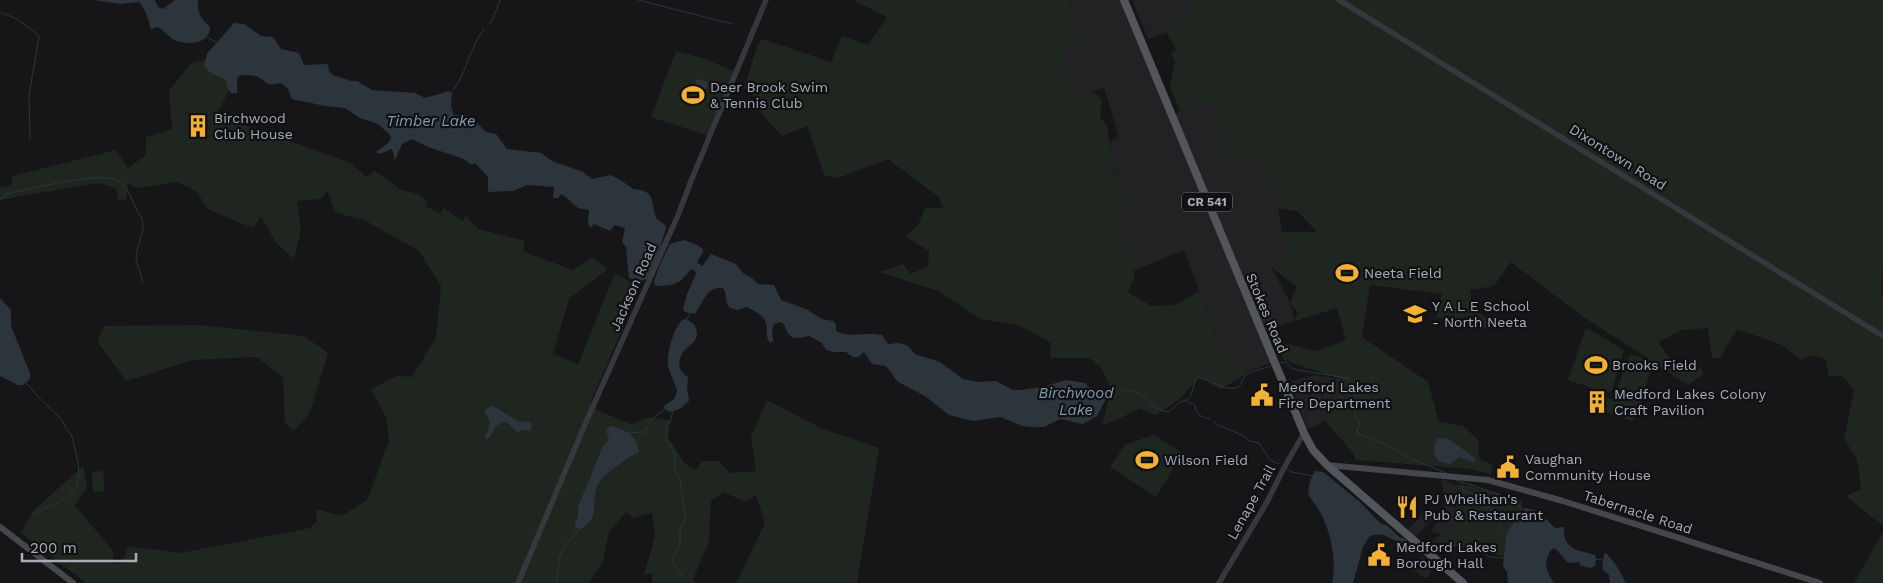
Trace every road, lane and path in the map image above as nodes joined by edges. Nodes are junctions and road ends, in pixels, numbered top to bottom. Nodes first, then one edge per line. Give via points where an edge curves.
1 (766, 0) edge
2 (1124, 0) edge
3 (1339, 0) edge
4 (1883, 336) edge
5 (1304, 433) junction
6 (1327, 465) junction
7 (0, 527) edge
8 (73, 583) edge
9 (518, 583) edge
10 (1219, 583) edge
11 (1463, 583) edge
12 (1820, 583) edge

1 - 9 street, Jackson Road via 690,181 680,213
2 - 5 main road, Stokes Road / CR 541
3 - 4 street, Dixontown Road
5 - 6 main road, Stokes Road / CR 541
5 - 10 street, Lenape Trail
6 - 11 main road, Stokes Road / CR 541
6 - 12 main road, Tabernacle Road via 1488,480 1563,500
7 - 8 main road

